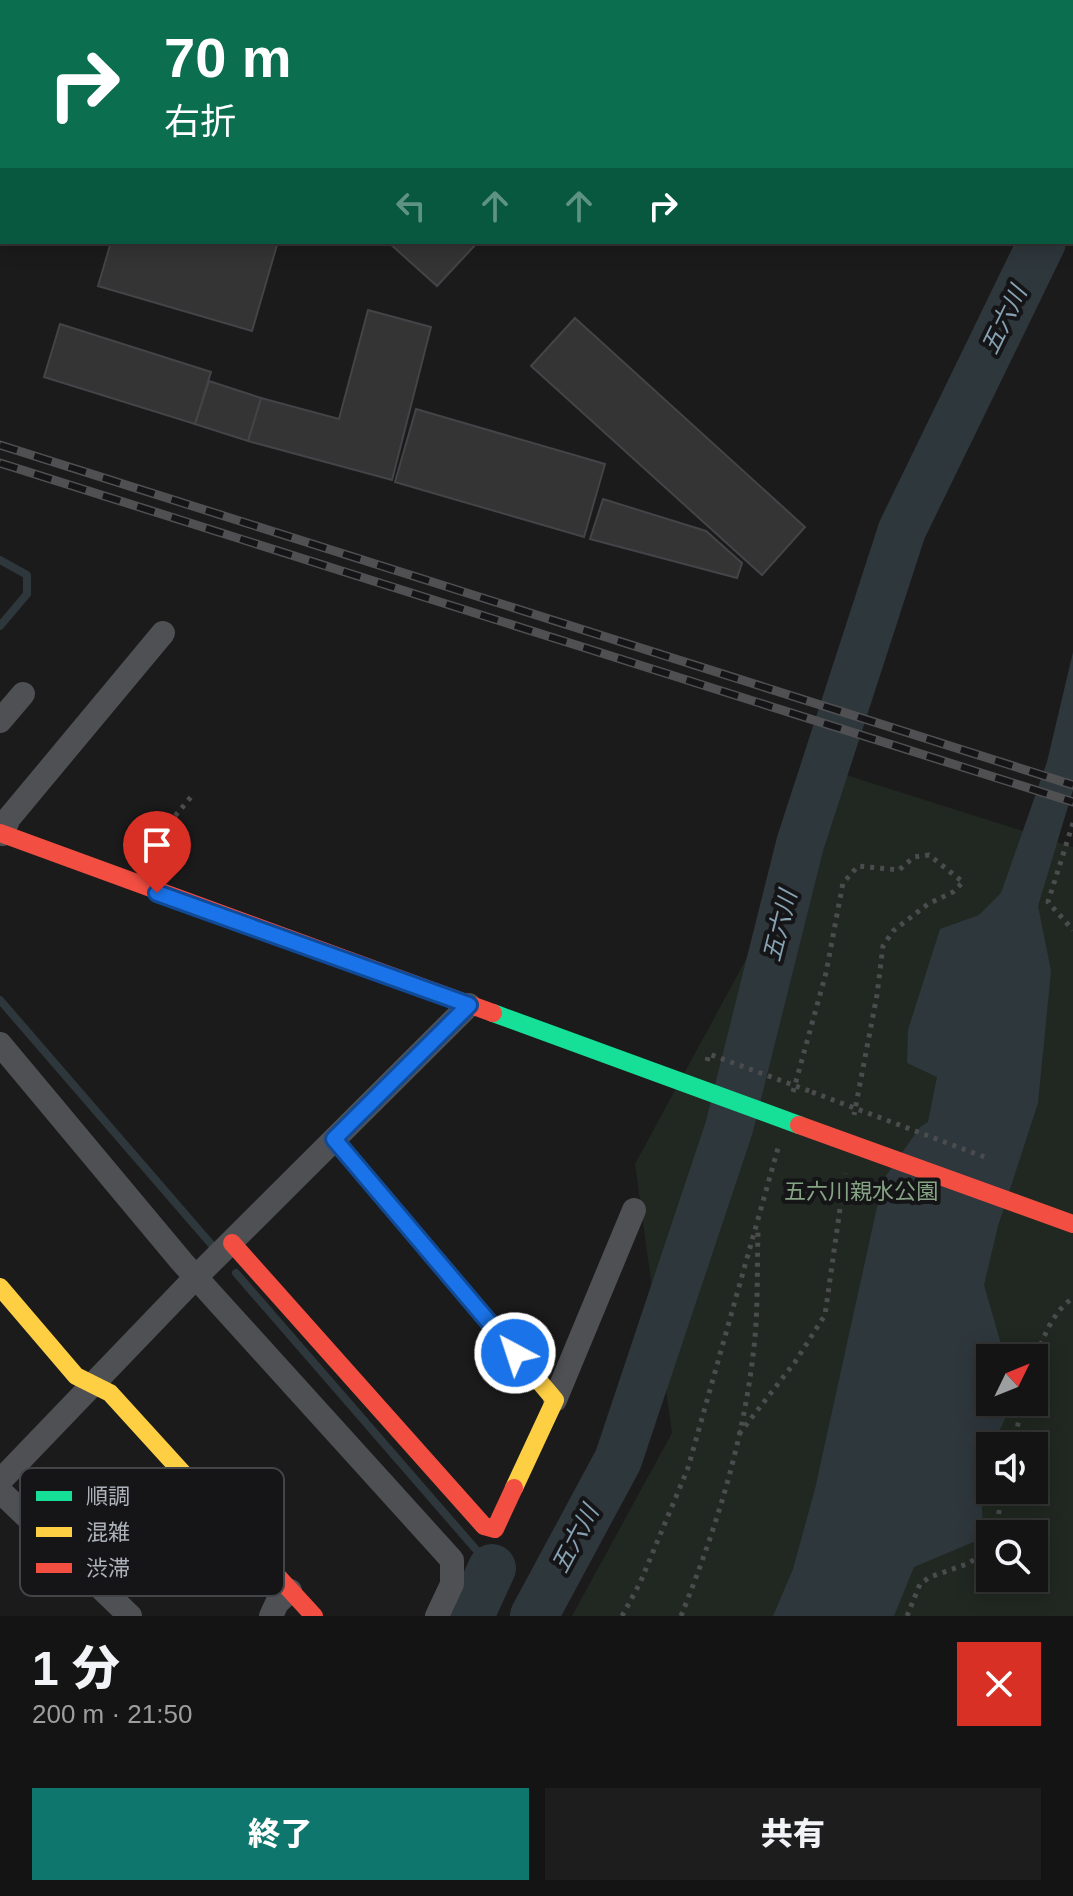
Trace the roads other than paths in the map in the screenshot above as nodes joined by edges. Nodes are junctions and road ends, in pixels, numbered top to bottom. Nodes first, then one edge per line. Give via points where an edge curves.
1 (163, 633) dead end
2 (23, 694) dead end
3 (0, 721) edge
4 (1, 834) edge
5 (469, 1005) junction
6 (0, 1044) edge
7 (334, 1139) junction
8 (634, 1210) dead end
9 (1073, 1224) edge
10 (232, 1243) junction
11 (196, 1277) junction
12 (0, 1287) edge
13 (94, 1385) junction
14 (555, 1400) junction
15 (178, 1468) edge
16 (0, 1481) edge
17 (0, 1491) edge
18 (20, 1510) edge
19 (284, 1584) edge
20 (290, 1591) junction
21 (109, 1596) edge
22 (130, 1616) edge
23 (271, 1616) edge
24 (314, 1616) edge
25 (437, 1616) edge

1 - 4 street
2 - 3 street
4 - 5 street
5 - 7 street
5 - 9 street, bridge
6 - 11 street
7 - 10 street
7 - 14 street
8 - 14 street
10 - 11 street
10 - 14 street via 484,1526 495,1529
11 - 13 street
11 - 25 street via 452,1560 452,1584
12 - 13 street via 76,1376
13 - 15 street via 110,1393
13 - 16 street
17 - 18 street
19 - 20 street
20 - 23 street
20 - 24 street
21 - 22 street

